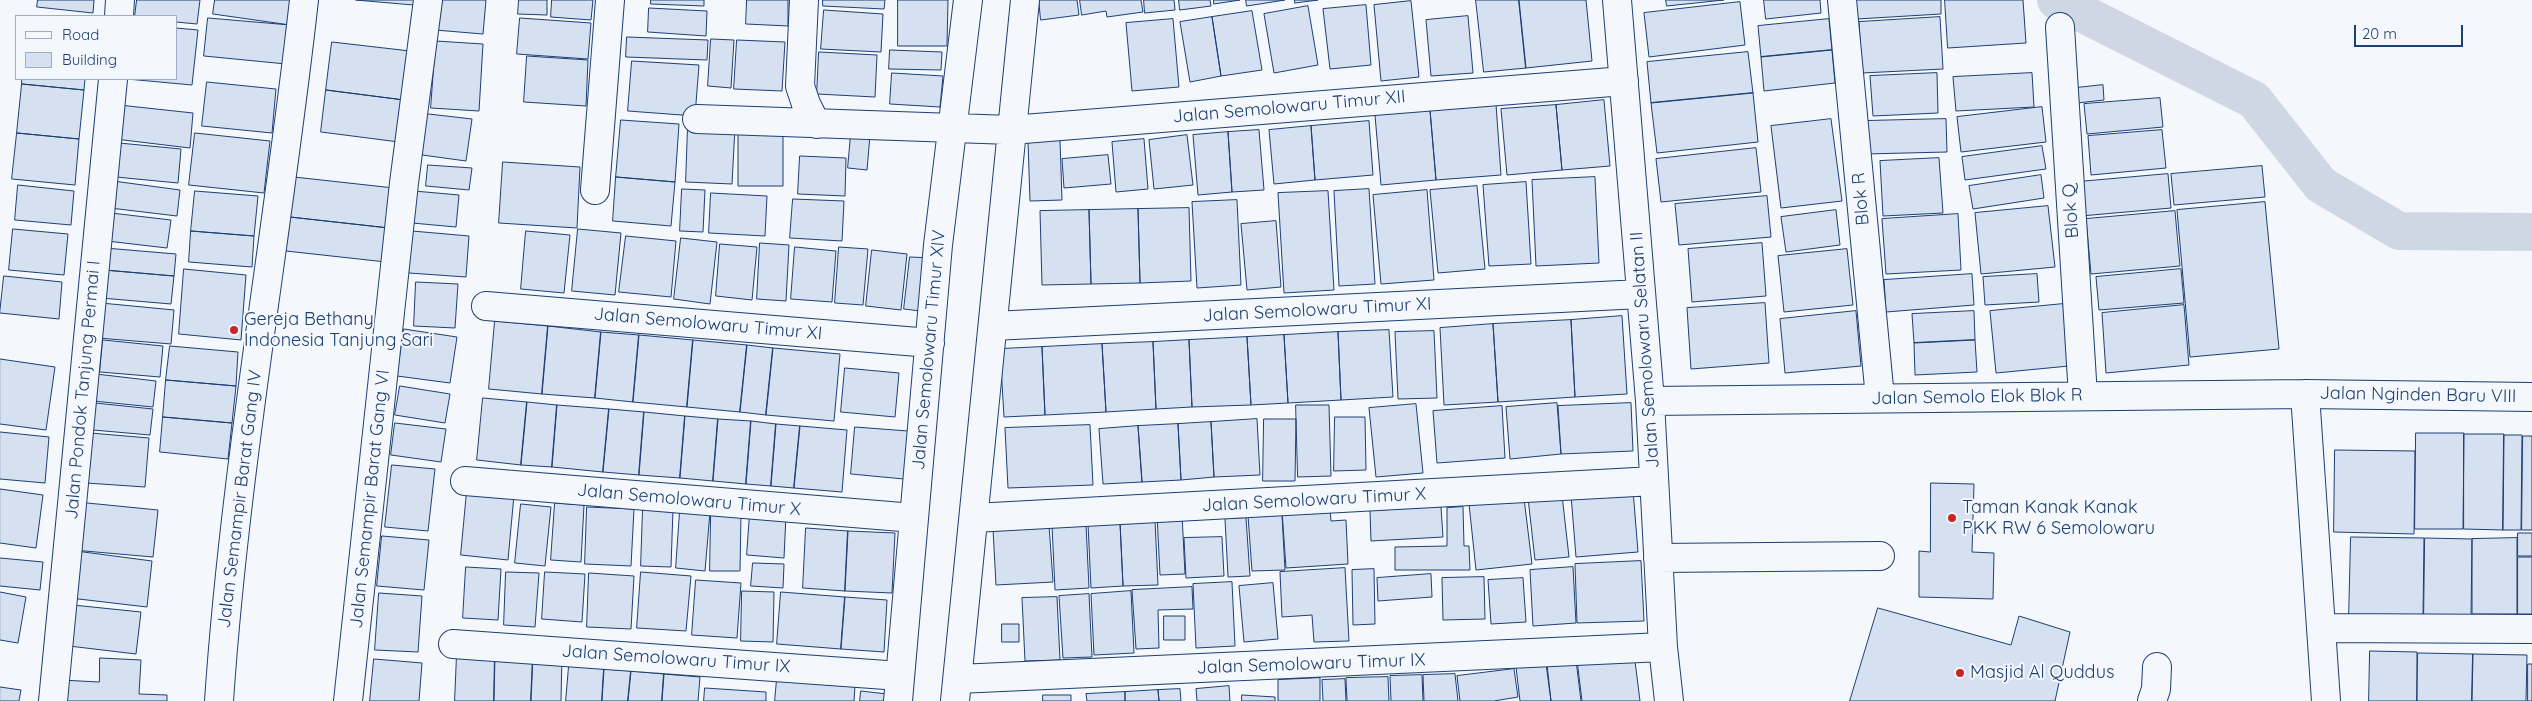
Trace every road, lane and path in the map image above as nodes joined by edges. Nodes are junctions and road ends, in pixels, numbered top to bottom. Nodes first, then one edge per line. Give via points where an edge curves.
1 (120, 0) edge
2 (304, 0) edge
3 (428, 0) edge
4 (610, 0) edge
5 (804, 0) edge
6 (968, 0) edge
7 (1024, 0) edge
8 (1618, 0) edge
9 (1842, 0) edge
10 (119, 15) edge
11 (2060, 27) dead end
12 (113, 80) edge
13 (1624, 81) junction
14 (697, 118) dead end
15 (816, 124) junction
16 (954, 127) junction
17 (1011, 130) junction
18 (595, 190) dead end
19 (1641, 294) junction
20 (486, 306) dead end
21 (993, 326) junction
22 (930, 343) junction
23 (2305, 394) junction
24 (2083, 396) junction
25 (2532, 397) edge
26 (1880, 398) junction
27 (1650, 401) junction
28 (465, 481) dead end
29 (1654, 481) junction
30 (914, 518) junction
31 (974, 518) junction
32 (1880, 556) dead end
33 (1658, 558) junction
34 (2320, 628) junction
35 (2532, 629) edge
36 (452, 644) dead end
37 (1663, 647) junction
38 (2157, 667) dead end
39 (899, 688) edge
40 (957, 690) edge
41 (53, 701) edge
42 (219, 701) edge
43 (348, 701) edge
44 (1669, 701) edge
45 (2152, 701) edge
46 (2326, 701) edge

1 - 10 street
2 - 42 street, Jalan Semampir Barat Gang IV via 289,135 248,422 225,612
3 - 43 street, Jalan Semampir Barat Gang VI via 403,192
4 - 18 street
5 - 15 street via 800,86
6 - 16 street, Jalan Semolowaru Timur XIV
7 - 17 street
8 - 13 street, Jalan Semolowaru Selatan II
9 - 26 street, Blok R
11 - 24 street, Blok Q
12 - 41 street, Jalan Pondok Tanjung Permai I
13 - 17 street, Jalan Semolowaru Timur XII
13 - 19 street, Jalan Semolowaru Selatan II
14 - 15 street, Jalan Semolowaru Timur XII
15 - 16 street, Jalan Semolowaru Timur XII
16 - 17 street, Jalan Semolowaru Timur XII
16 - 22 street, Jalan Semolowaru Timur XIV via 938,245
17 - 21 street
19 - 21 street, Jalan Semolowaru Timur XI
19 - 27 street, Jalan Semolowaru Selatan II
20 - 22 street, Jalan Semolowaru Timur XI
21 - 31 street
22 - 30 street, Jalan Semolowaru Timur XIV
23 - 24 street, Jalan Semolo Elok Blok R
23 - 25 street, Jalan Nginden Baru VIII
23 - 34 street
24 - 26 street, Jalan Semolo Elok Blok R
26 - 27 street, Jalan Semolo Elok Blok R
27 - 29 street, Jalan Semolowaru Selatan II
28 - 30 street, Jalan Semolowaru Timur X
29 - 31 street, Jalan Semolowaru Timur X
29 - 33 street, Jalan Semolowaru Selatan II
30 - 39 street, Jalan Semolowaru Timur XIV
31 - 40 street
32 - 33 street
33 - 37 street, Jalan Semolowaru Selatan II
34 - 35 street
34 - 46 street
36 - 39 street, Jalan Semolowaru Timur IX
37 - 40 street, Jalan Semolowaru Timur IX
37 - 44 street, Jalan Semolowaru Selatan II
38 - 45 street

